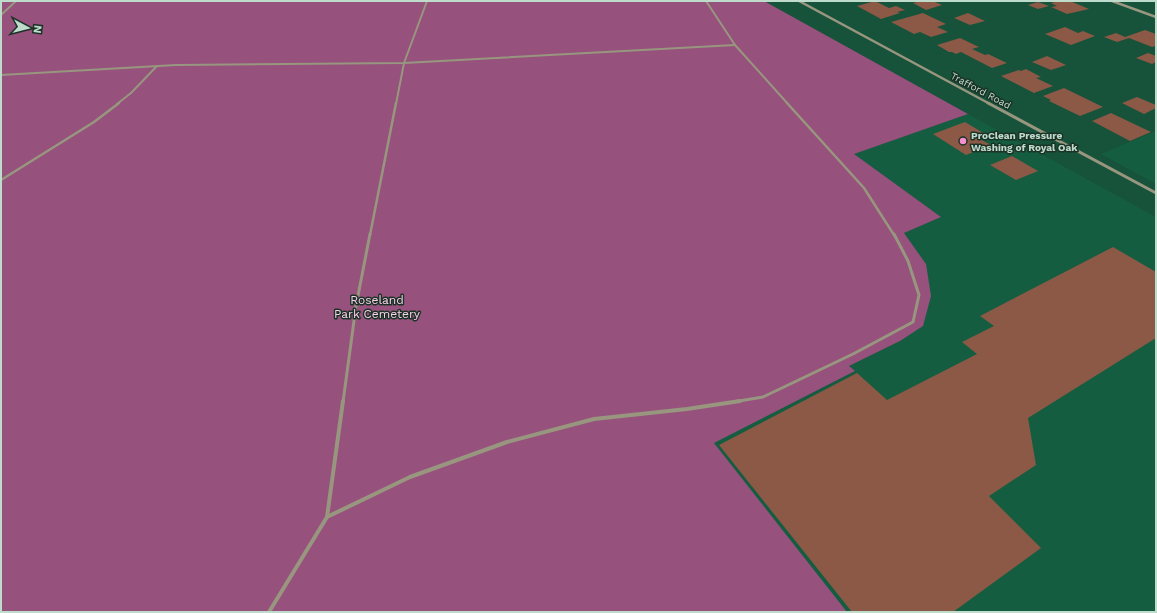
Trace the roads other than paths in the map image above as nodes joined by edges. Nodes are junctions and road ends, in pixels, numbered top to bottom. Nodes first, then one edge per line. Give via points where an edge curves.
1 (16, 1) edge
2 (427, 1) edge
3 (706, 1) edge
4 (799, 1) edge
5 (1112, 1) edge
6 (1, 14) edge
7 (1156, 17) edge
8 (735, 45) junction
9 (404, 62) junction
10 (157, 66) junction
11 (1, 75) edge
12 (1, 180) edge
13 (1156, 193) edge
14 (327, 517) junction
15 (269, 612) edge

1 - 6 lane
2 - 9 lane
3 - 8 lane
4 - 13 street, Trafford Road
5 - 7 street
8 - 9 lane
8 - 14 lane via 864,188 889,226 908,260 919,295 913,322 763,397 687,409 594,418 515,440 410,477
9 - 10 lane
9 - 14 lane via 356,306
10 - 11 lane
10 - 12 lane via 132,93 94,122
14 - 15 lane

